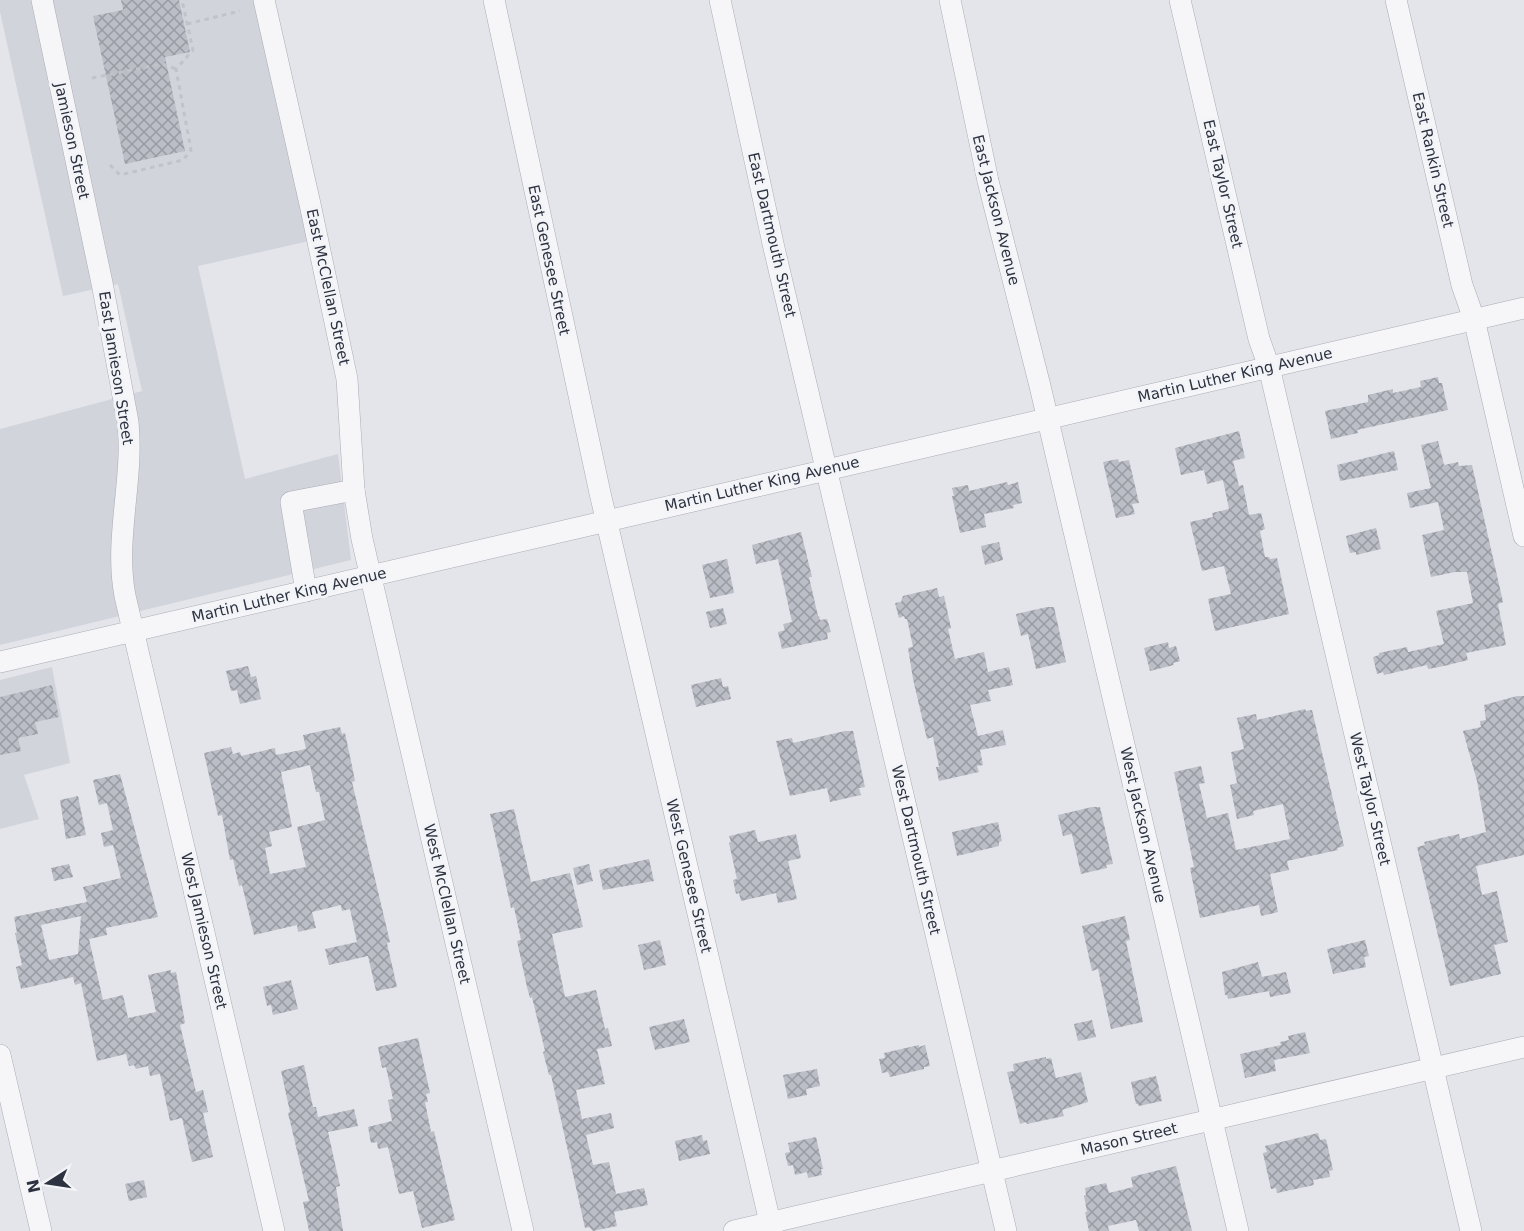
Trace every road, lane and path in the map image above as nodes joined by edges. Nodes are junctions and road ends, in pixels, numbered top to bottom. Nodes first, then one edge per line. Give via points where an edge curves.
1 (42, 0) edge
2 (182, 0) edge
3 (264, 0) edge
4 (494, 0) edge
5 (720, 0) edge
6 (950, 0) edge
7 (1180, 0) edge
8 (1396, 0) edge
9 (240, 11) dead end
10 (187, 24) junction
11 (176, 69) junction
12 (92, 78) dead end
13 (110, 165) dead end
14 (102, 283) joint
15 (1524, 308) edge
16 (1474, 319) junction
17 (1269, 367) junction
18 (1048, 418) junction
19 (827, 470) junction
20 (354, 490) junction
21 (606, 520) junction
22 (1524, 536) edge
23 (370, 576) junction
24 (306, 591) junction
25 (134, 631) junction
26 (0, 662) edge
27 (1524, 1047) edge
28 (0, 1055) edge
29 (1433, 1068) junction
30 (1212, 1120) junction
31 (991, 1171) junction
32 (771, 1227) edge
33 (41, 1231) edge
34 (274, 1231) edge
35 (523, 1231) edge
36 (734, 1231) edge
37 (1006, 1231) edge
38 (1238, 1231) edge
39 (1471, 1231) edge

1 - 14 street, Jamieson Street
2 - 10 path
3 - 20 street, East McClellan Street via 347,379
4 - 21 street, East Genesee Street
5 - 19 street, East Dartmouth Street
6 - 18 street, East Jackson Avenue via 990,190
7 - 17 street, East Taylor Street via 1259,339
8 - 16 street, East Rankin Street via 1462,285
9 - 10 path
10 - 11 path via 193,50
11 - 12 path via 162,64
11 - 13 path via 191,150 183,160 120,174
14 - 25 street, East Jamieson Street via 130,443 121,552 123,585
15 - 16 street, Martin Luther King Avenue
16 - 17 street, Martin Luther King Avenue
16 - 22 street, East Rankin Street
17 - 18 street, Martin Luther King Avenue
17 - 29 street, West Taylor Street
18 - 19 street, Martin Luther King Avenue
18 - 30 street, West Jackson Avenue
19 - 21 street, Martin Luther King Avenue
19 - 31 street, West Dartmouth Street
20 - 23 street, East McClellan Street
20 - 24 street via 291,502
21 - 23 street, Martin Luther King Avenue
21 - 32 street, West Genesee Street
23 - 24 street, Martin Luther King Avenue
23 - 35 street, West McClellan Street
24 - 25 street, Martin Luther King Avenue
25 - 26 street, Martin Luther King Avenue
25 - 34 street, West Jamieson Street
27 - 29 street, Mason Street
28 - 33 street
29 - 30 street, Mason Street
29 - 39 street, West Taylor Street
30 - 31 street, Mason Street
30 - 38 street, West Jackson Avenue
31 - 32 street, Mason Street
31 - 37 street, West Dartmouth Street
32 - 36 street, Mason Street

